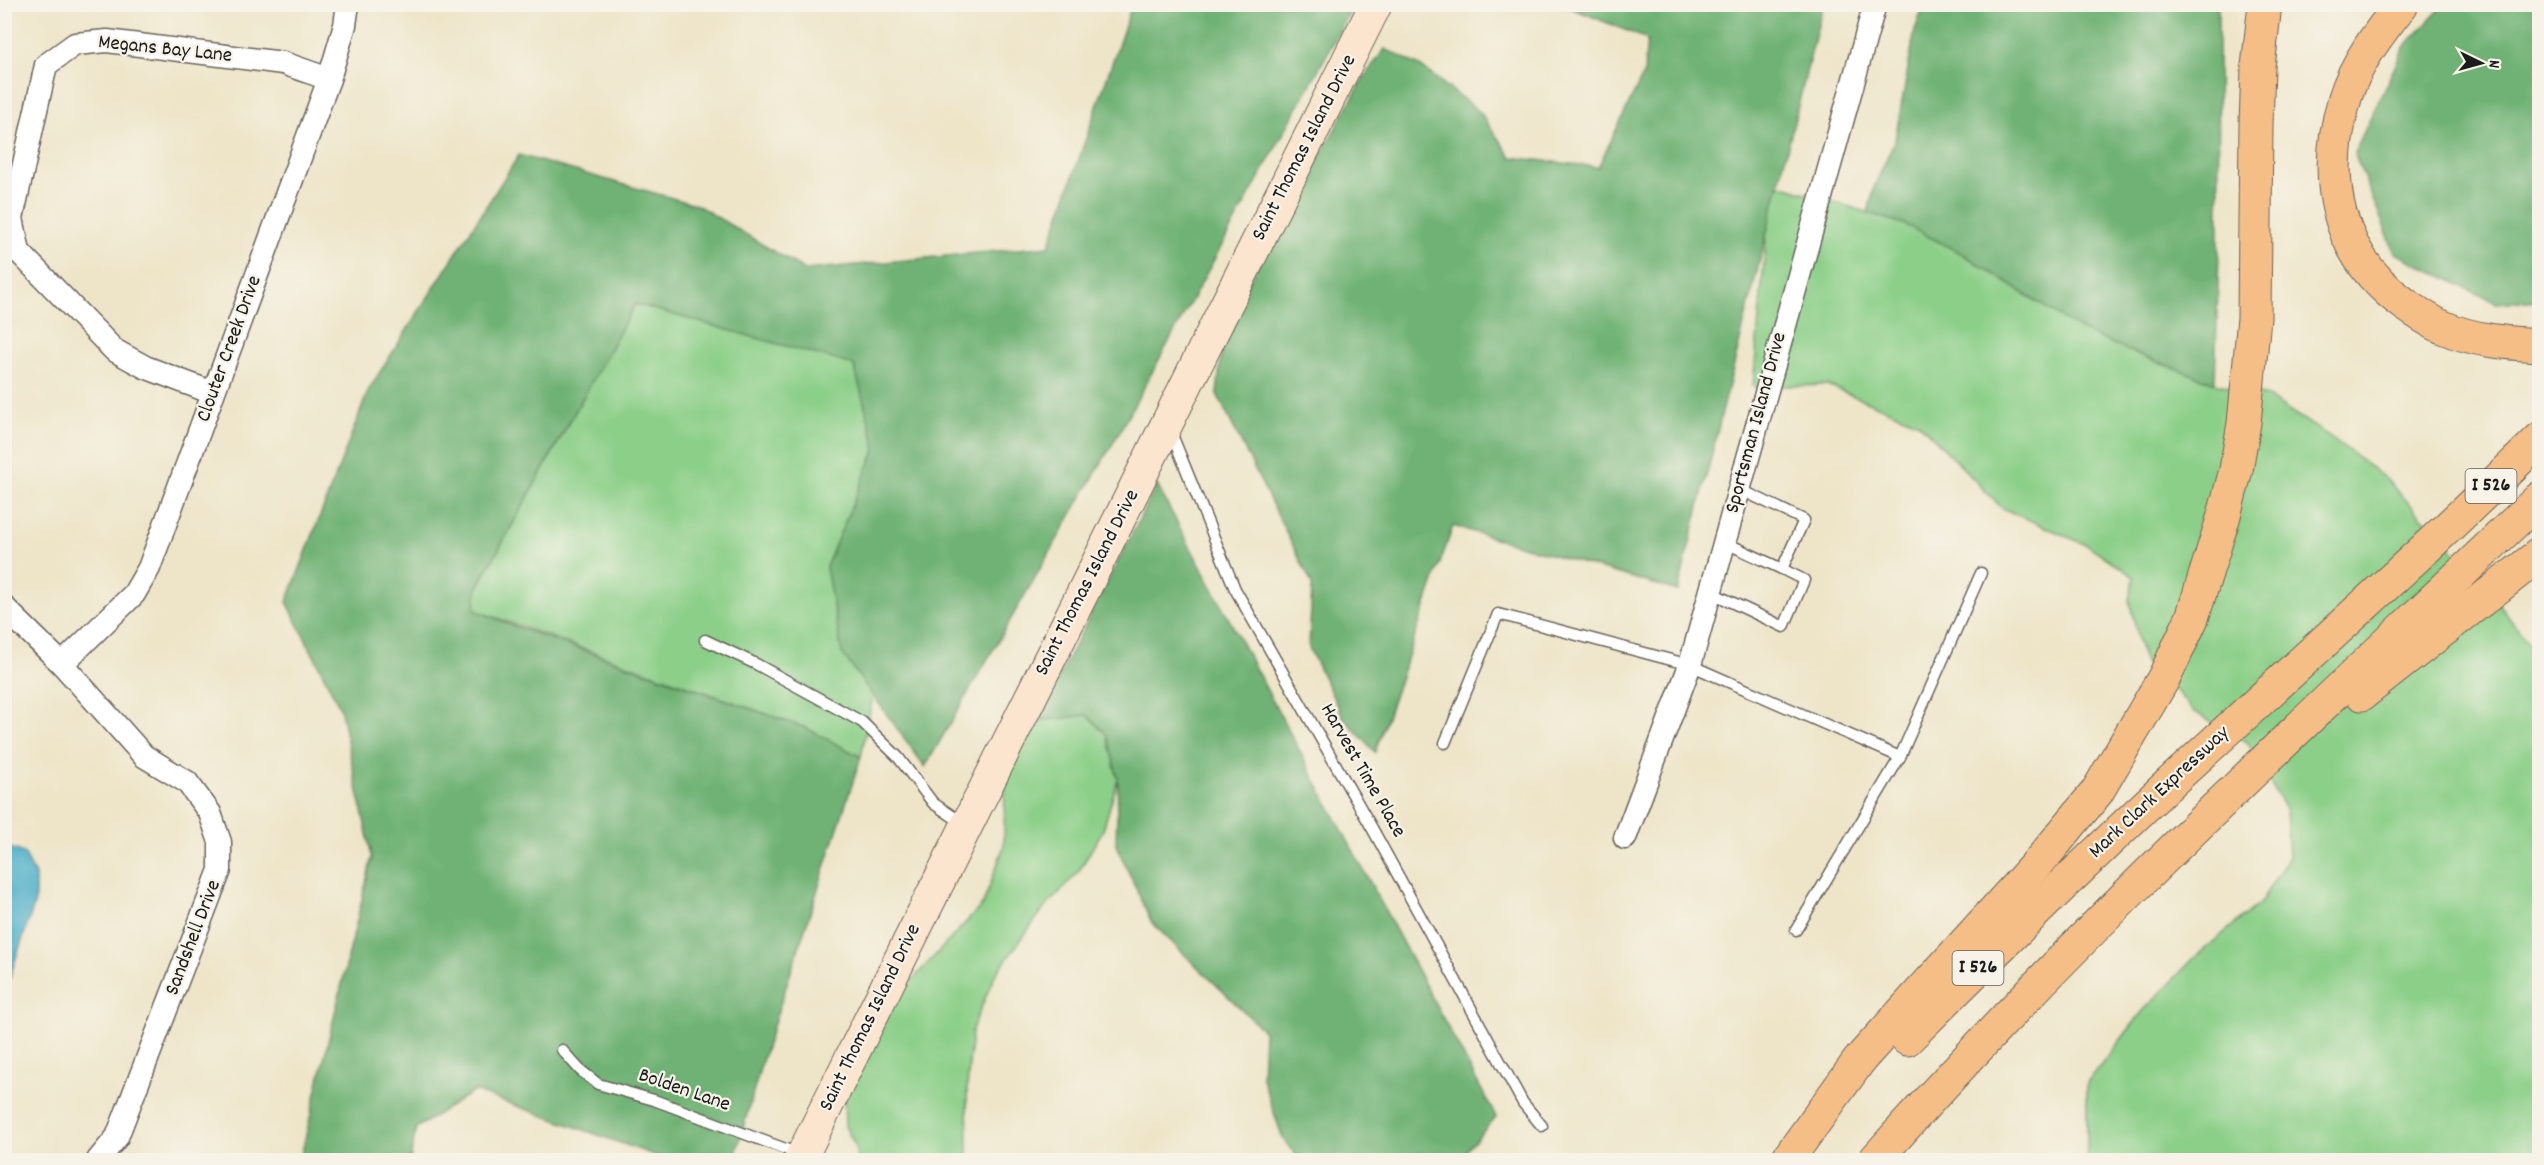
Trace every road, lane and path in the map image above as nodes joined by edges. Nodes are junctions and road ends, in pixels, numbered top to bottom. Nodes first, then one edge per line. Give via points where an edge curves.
1 (348, 4) edge
2 (1376, 4) edge
3 (1875, 4) edge
4 (2265, 4) edge
5 (2402, 4) edge
6 (329, 79) junction
7 (2540, 345) edge
8 (213, 393) junction
9 (1167, 424) junction
10 (2540, 439) edge
11 (1739, 489) junction
12 (2540, 498) edge
13 (1724, 542) junction
14 (2540, 554) edge
15 (1782, 569) junction
16 (1981, 573) dead end
17 (1710, 592) junction
18 (4, 607) edge
19 (705, 640) dead end
20 (62, 664) junction
21 (1690, 665) junction
22 (1445, 743) dead end
23 (1900, 757) junction
24 (2201, 823) junction
25 (966, 826) junction
26 (1625, 838) dead end
27 (1796, 930) dead end
28 (561, 1050) dead end
29 (1542, 1126) dead end
30 (801, 1158) edge
31 (98, 1161) edge
32 (1786, 1161) edge
33 (1793, 1161) edge
34 (1875, 1161) edge

1 - 6 street, Clouter Creek Drive
2 - 9 main road, Saint Thomas Island Drive
3 - 11 street, Sportsman Island Drive
4 - 32 highway via 2258,67 2251,368 2236,470 2192,618 2165,676 2097,792 1861,1058
5 - 7 highway via 2361,63 2345,96 2336,134 2333,173 2337,208 2349,240 2370,273 2389,292 2445,328 2480,339
6 - 8 street, Clouter Creek Drive
6 - 8 street, Megans Bay Lane via 283,63 107,41 75,44 46,65 12,219 19,252 114,350 145,367
8 - 20 street, Clouter Creek Drive via 149,568 134,594
9 - 25 main road, Saint Thomas Island Drive
9 - 29 lane, Harvest Time Place via 1236,589 1523,1103
10 - 33 highway, Mark Clark Expressway / I 526 via 2443,534 2034,912 1870,1076
11 - 13 street, Sportsman Island Drive
11 - 15 lane via 1804,520
12 - 24 highway, I 526
13 - 15 lane
13 - 17 street, Sportsman Island Drive
14 - 24 highway
15 - 17 lane via 1804,580 1784,627
16 - 23 lane
17 - 21 street, Sportsman Island Drive
18 - 20 street, Sandshell Drive
19 - 25 lane via 862,722 898,757 933,803
20 - 31 street, Sandshell Drive via 144,756 187,782 210,813 219,842 220,870 117,1137
21 - 22 lane via 1498,614
21 - 23 lane
21 - 26 street, Sportsman Island Drive
23 - 27 lane
24 - 34 highway, I 526 via 1984,1041
25 - 30 main road, Saint Thomas Island Drive
28 - 30 lane, Bolden Lane via 598,1084 654,1100

